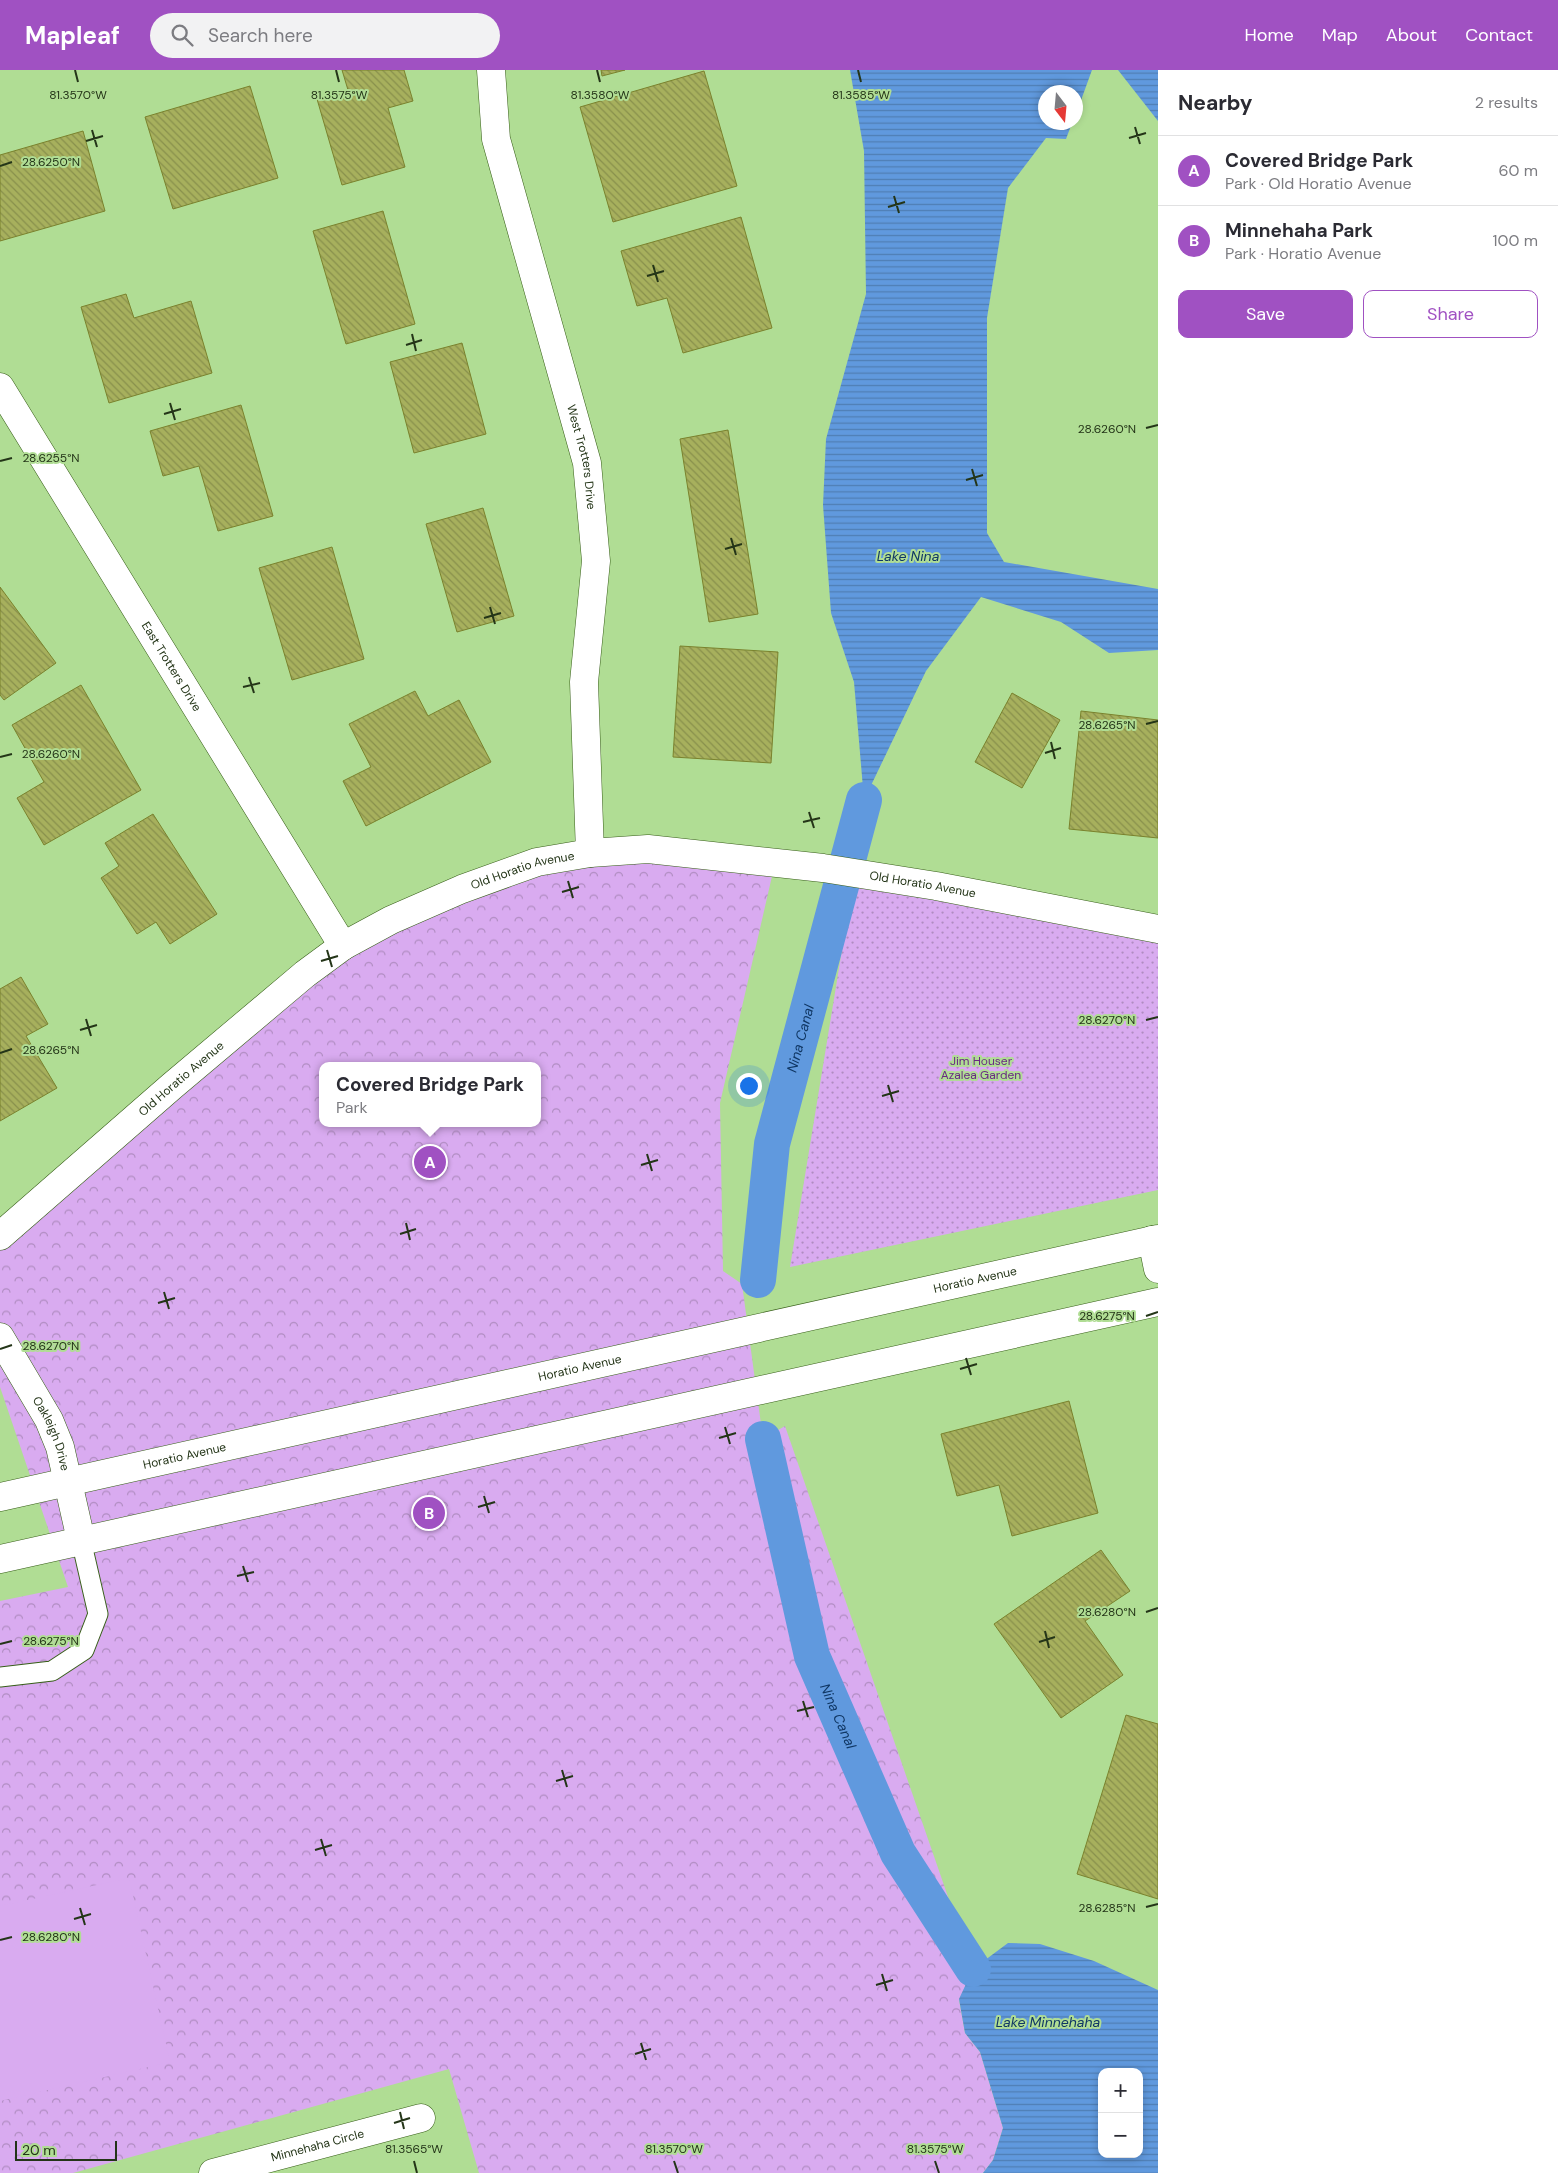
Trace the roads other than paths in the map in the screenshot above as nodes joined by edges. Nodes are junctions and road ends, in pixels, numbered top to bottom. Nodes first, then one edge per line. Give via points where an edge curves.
1 (491, 70) edge
2 (0, 387) edge
3 (590, 853) junction
4 (1158, 929) edge
5 (343, 946) junction
6 (0, 1236) edge
7 (1155, 1240) edge
8 (1158, 1269) edge
9 (1158, 1302) edge
10 (0, 1337) edge
11 (68, 1482) junction
12 (0, 1497) edge
13 (81, 1540) junction
14 (0, 1558) edge
15 (0, 1676) edge
16 (421, 2118) dead end
17 (213, 2173) edge

1 - 3 street, West Trotters Drive via 496,138 588,463 596,561 584,682
2 - 5 street, East Trotters Drive
3 - 4 street, Old Horatio Avenue via 648,849 823,868 936,886
3 - 5 street, Old Horatio Avenue via 537,862 462,888
5 - 6 street, Old Horatio Avenue via 179,1080
7 - 8 street
7 - 11 street, Horatio Avenue
9 - 13 street
10 - 11 street, Oakleigh Drive via 49,1420 60,1447
11 - 12 street, Horatio Avenue
11 - 13 street, Oakleigh Drive
13 - 14 street
13 - 15 lane via 98,1614 84,1650 52,1671
16 - 17 street, Minnehaha Circle

